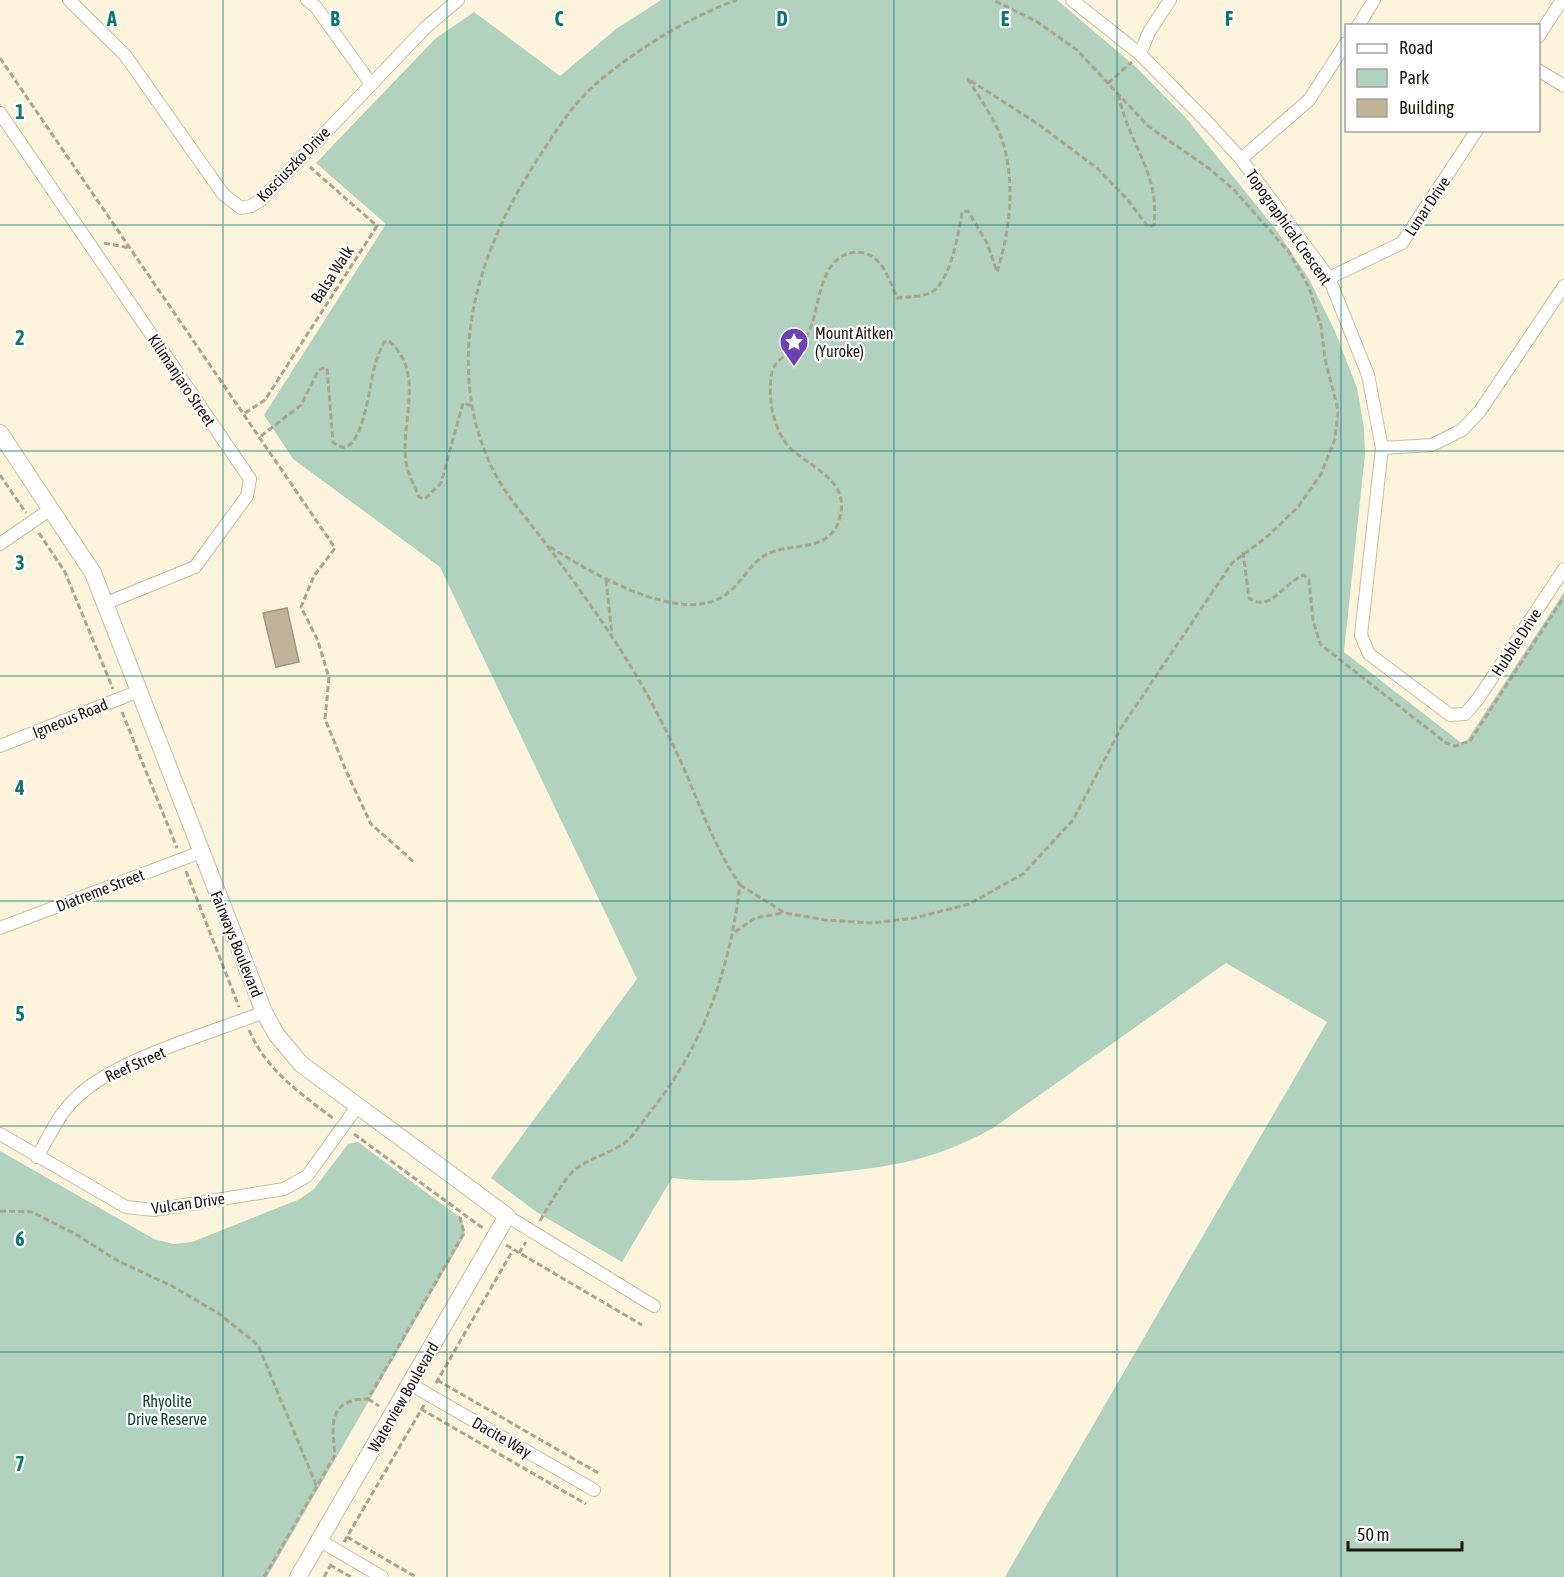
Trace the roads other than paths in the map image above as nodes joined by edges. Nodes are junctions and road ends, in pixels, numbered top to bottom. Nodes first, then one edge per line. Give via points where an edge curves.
1 (69, 0) edge
2 (307, 0) edge
3 (458, 0) edge
4 (1072, 0) edge
5 (1170, 0) edge
6 (1374, 0) edge
7 (1562, 0) edge
8 (1359, 24) edge
9 (1540, 35) edge
10 (1345, 46) edge
11 (1140, 54) junction
12 (1540, 71) edge
13 (371, 84) junction
14 (1564, 86) edge
15 (0, 113) edge
16 (1476, 132) edge
17 (1241, 159) junction
18 (1329, 278) junction
19 (1564, 286) edge
20 (0, 433) edge
21 (1382, 448) junction
22 (52, 508) junction
23 (0, 544) edge
24 (1564, 569) edge
25 (104, 604) junction
26 (140, 691) junction
27 (1465, 714) joint
28 (0, 746) edge
29 (201, 852) junction
30 (0, 928) edge
31 (264, 1012) junction
32 (357, 1107) junction
33 (0, 1134) edge
34 (37, 1157) junction
35 (507, 1216) junction
36 (654, 1306) dead end
37 (410, 1384) junction
38 (594, 1490) dead end
39 (319, 1540) junction
40 (298, 1577) edge
41 (382, 1577) edge

1 - 13 street, Kosciuszko Drive via 125,55 230,202 241,208 261,200
2 - 13 street
3 - 13 street, Kosciuszko Drive
4 - 11 street, Topographical Crescent
5 - 11 street
6 - 8 street
7 - 9 street
10 - 17 street via 1309,100
11 - 17 street, Topographical Crescent
12 - 14 street
15 - 25 street, Kilimanjaro Street via 250,478 247,496 195,567
16 - 18 street, Lunar Drive via 1402,243
17 - 18 street, Topographical Crescent
18 - 21 street, Topographical Crescent via 1368,375
19 - 21 street via 1480,411 1462,430 1432,445
20 - 22 street, Fairways Boulevard
21 - 27 street, Topographical Crescent via 1361,635 1369,654 1449,715
22 - 23 street
22 - 25 street, Fairways Boulevard via 84,557
24 - 27 street, Hubble Drive
25 - 26 street, Fairways Boulevard
26 - 28 street, Igneous Road
26 - 29 street, Fairways Boulevard
29 - 30 street, Diatreme Street
29 - 31 street, Fairways Boulevard
31 - 32 street, Fairways Boulevard via 288,1051
31 - 34 street, Reef Street via 103,1077 61,1114
32 - 34 street, Vulcan Drive via 297,1184 165,1208 126,1207
32 - 35 street, Fairways Boulevard
33 - 34 street, Vulcan Drive
35 - 36 street, Fairways Boulevard
35 - 37 street, Waterview Boulevard
37 - 38 street, Dacite Way
37 - 39 street, Waterview Boulevard
39 - 40 street, Waterview Boulevard
39 - 41 street

